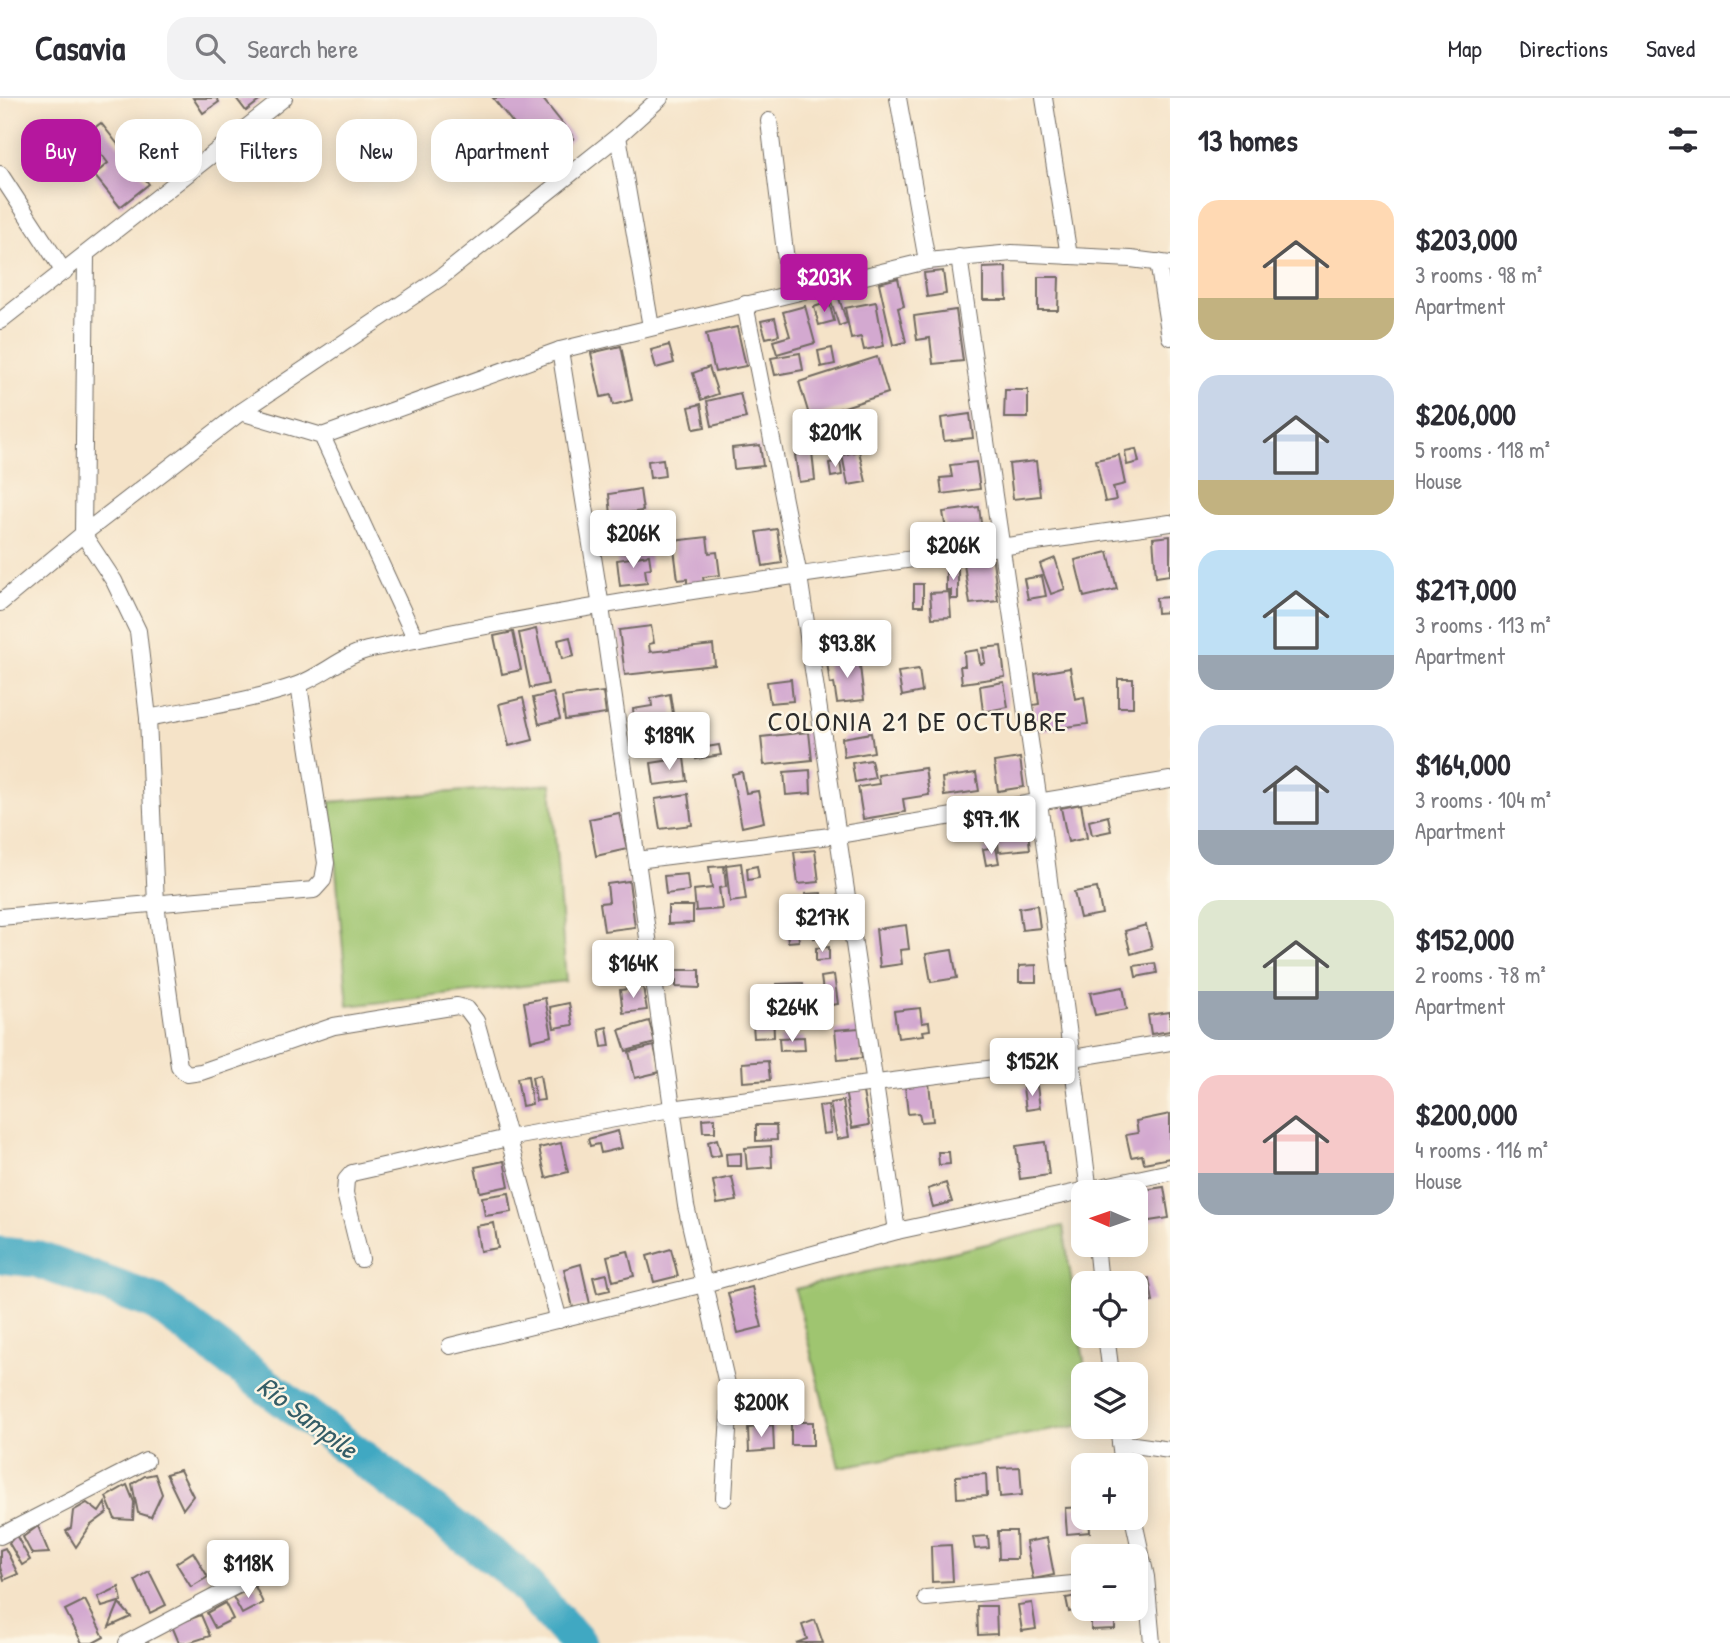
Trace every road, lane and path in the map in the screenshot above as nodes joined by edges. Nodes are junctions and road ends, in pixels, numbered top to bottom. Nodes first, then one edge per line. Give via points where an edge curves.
1 (284, 98) edge
2 (660, 98) edge
3 (898, 98) edge
4 (1044, 98) edge
5 (769, 121) dead end
6 (618, 136) junction
7 (0, 174) edge
8 (86, 255) junction
9 (959, 257) junction
10 (1069, 257) junction
11 (927, 261) junction
12 (1164, 263) edge
13 (64, 272) junction
14 (790, 293) junction
15 (745, 304) junction
16 (0, 321) edge
17 (651, 327) junction
18 (1170, 337) edge
19 (560, 350) junction
20 (241, 412) junction
21 (322, 436) junction
22 (1170, 523) edge
23 (83, 534) junction
24 (1001, 548) junction
25 (799, 576) junction
26 (0, 603) edge
27 (601, 607) junction
28 (416, 640) junction
29 (299, 685) junction
30 (148, 718) junction
31 (1170, 780) edge
32 (1038, 802) junction
33 (838, 835) junction
34 (637, 860) junction
35 (156, 904) junction
36 (0, 917) edge
37 (1170, 1042) edge
38 (1073, 1058) junction
39 (876, 1082) junction
40 (671, 1109) junction
41 (508, 1138) junction
42 (1170, 1172) edge
43 (1088, 1180) edge
44 (1136, 1180) edge
45 (1071, 1195) edge
46 (897, 1231) junction
47 (361, 1259) dead end
48 (704, 1284) junction
49 (559, 1321) junction
50 (450, 1346) dead end
51 (1135, 1439) edge
52 (1170, 1450) edge
53 (146, 1461) dead end
54 (724, 1498) dead end
55 (0, 1536) edge
56 (266, 1570) dead end
57 (1071, 1584) edge
58 (926, 1598) dead end
59 (1148, 1616) edge
60 (127, 1643) edge
61 (1153, 1643) edge

1 - 8 street
2 - 6 street
3 - 11 street
4 - 10 street
5 - 14 street
6 - 17 street
6 - 20 street via 440,278
7 - 13 street
8 - 13 street
8 - 23 street
9 - 10 street via 1012,253
9 - 11 street
9 - 24 street
10 - 12 street
11 - 14 street
12 - 18 street
13 - 16 street
14 - 15 street
15 - 17 street
15 - 25 street
17 - 19 street
19 - 21 street
19 - 27 street
20 - 21 street
20 - 23 street
21 - 28 street
22 - 24 street
23 - 26 street
23 - 30 street via 114,581 138,631
24 - 25 street
24 - 32 street
25 - 27 street
25 - 33 street
27 - 28 street
27 - 34 street
28 - 29 street via 363,651
29 - 30 street
29 - 35 street via 326,863 323,880 314,890
30 - 35 street
31 - 32 street
32 - 33 street
32 - 38 street
33 - 34 street
33 - 39 street
34 - 40 street
35 - 36 street
35 - 41 street via 180,1066 187,1074 334,1026 457,1006 467,1009 476,1021
37 - 38 street
38 - 39 street
38 - 43 street
39 - 40 street
39 - 46 street
40 - 41 street
40 - 48 street
41 - 47 street via 352,1173 345,1193
41 - 49 street
42 - 44 street
45 - 46 street
46 - 48 street
48 - 49 street
48 - 54 street via 730,1397
49 - 50 street
51 - 52 street
53 - 55 street
56 - 60 street
57 - 58 street
59 - 61 street

